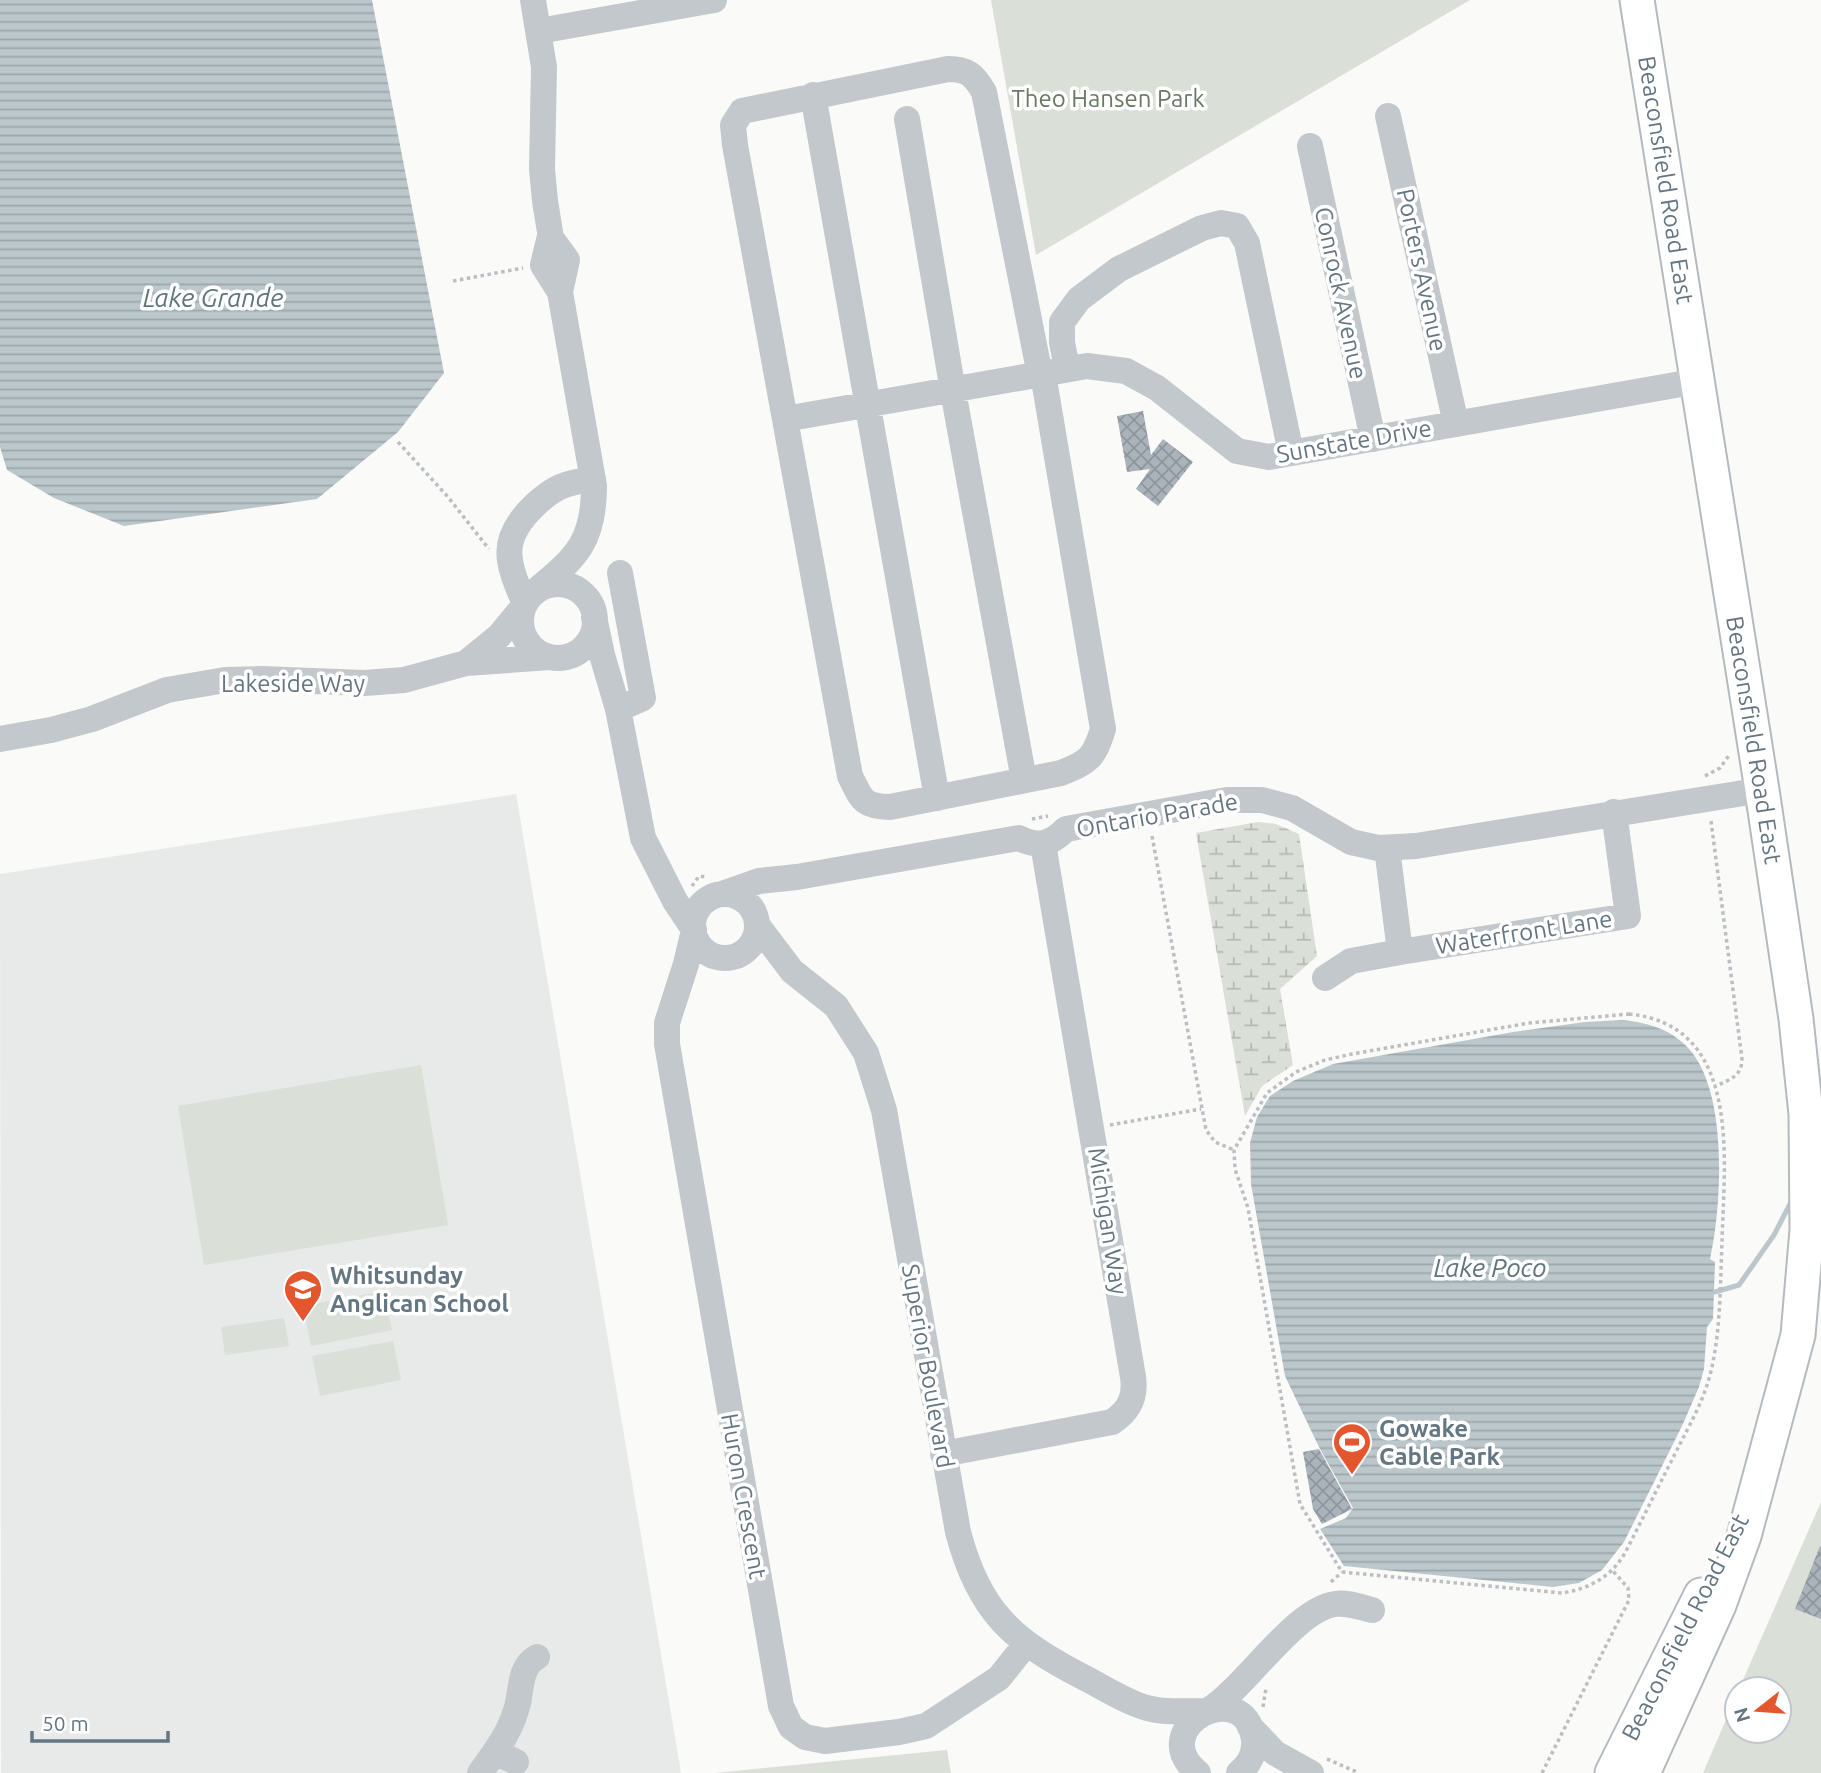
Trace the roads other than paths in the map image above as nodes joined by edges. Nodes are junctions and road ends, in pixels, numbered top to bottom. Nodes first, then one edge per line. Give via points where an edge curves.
1 (533, 0) edge
2 (714, 0) edge
3 (1637, 0) edge
4 (539, 31) junction
5 (813, 95) junction
6 (1388, 116) dead end
7 (907, 119) dead end
8 (1310, 146) dead end
9 (1050, 373) junction
10 (1698, 381) junction
11 (953, 391) junction
12 (868, 405) junction
13 (785, 419) junction
14 (1456, 424) junction
15 (1373, 439) junction
16 (1291, 453) junction
17 (593, 479) junction
18 (587, 539) junction
19 (620, 573) dead end
20 (529, 600) junction
21 (594, 613) junction
22 (551, 657) junction
23 (466, 663) junction
24 (616, 701) junction
25 (0, 739) edge
26 (1024, 780) junction
27 (1762, 790) junction
28 (937, 798) junction
29 (1614, 812) junction
30 (1043, 844) junction
31 (1387, 848) junction
32 (662, 874) junction
33 (797, 877) junction
34 (711, 888) junction
35 (757, 923) junction
36 (693, 929) junction
37 (1400, 952) junction
38 (731, 958) junction
39 (792, 971) junction
40 (1325, 978) dead end
41 (676, 998) junction
42 (1810, 1322) edge
43 (943, 1454) junction
44 (1759, 1481) junction
45 (1372, 1610) dead end
46 (1026, 1644) junction
47 (1266, 1654) junction
48 (537, 1657) dead end
49 (1140, 1705) junction
50 (1207, 1710) junction
51 (1254, 1723) junction
52 (497, 1762) edge
53 (1189, 1764) edge
54 (1315, 1764) edge
55 (1646, 1769) edge
56 (1239, 1773) edge
57 (1612, 1773) edge

1 - 4 street
2 - 4 street
3 - 10 main road, Beaconsfield Road East
4 - 17 street via 544,83 543,187 550,236 543,265 560,292
5 - 9 street via 948,69 964,69 975,77 984,92
5 - 12 street
5 - 13 street via 742,111 733,125
6 - 14 street, Porters Avenue
7 - 11 street
8 - 15 street, Conrock Avenue
9 - 11 street, Sunstate Drive
9 - 16 street, Sunstate Drive via 1087,366 1126,371 1157,388 1237,450 1269,457
9 - 16 street via 1062,342 1062,322 1079,299 1119,270 1202,228 1222,223 1237,226 1247,243
9 - 26 street via 1103,729 1096,752 1085,763
10 - 14 street, Sunstate Drive
10 - 27 main road, Beaconsfield Road East
11 - 12 street, Sunstate Drive
11 - 26 street
12 - 13 street, Sunstate Drive
12 - 28 street
13 - 28 street via 850,776 860,796 872,806
14 - 15 street, Sunstate Drive
15 - 16 street, Sunstate Drive
17 - 18 street via 594,506
17 - 20 street via 553,490 513,529 509,544 514,579
18 - 20 street
18 - 21 street via 586,573
19 - 24 street via 643,698
20 - 21 street via 560,583 586,596
20 - 22 street via 521,620 524,635 532,648
20 - 23 street, Lakeside Way via 490,645
21 - 22 street via 593,632 580,650
21 - 24 street
22 - 23 street, Lakeside Way
22 - 24 street via 585,671
23 - 25 street, Lakeside Way via 404,680 365,683 225,680 167,690 92,719
24 - 32 street via 640,826
26 - 28 street
27 - 29 street, Ontario Parade
27 - 42 main road, Beaconsfield Road East via 1806,1114
29 - 31 street, Ontario Parade
29 - 37 street, Waterfront Lane via 1628,916
30 - 31 street, Ontario Parade via 1066,829 1227,800 1262,800 1292,808 1351,842
30 - 33 street, Ontario Parade via 1032,845 1019,838
30 - 43 street, Michigan Way via 1133,1394 1125,1412 1112,1422
31 - 37 street, Waterfront Lane
32 - 34 street
32 - 36 street
33 - 34 street, Ontario Parade
33 - 35 street, Ontario Parade via 768,897
34 - 35 street via 746,901
34 - 36 street via 695,915
35 - 38 street via 748,950
35 - 39 street, Superior Boulevard
36 - 38 street via 705,951
36 - 41 street, Huron Crescent
37 - 40 street, Waterfront Lane via 1351,961
38 - 39 street, Superior Boulevard
38 - 41 street, Huron Crescent via 704,971
39 - 43 street, Superior Boulevard via 836,1006 866,1053 884,1110
41 - 46 street, Huron Crescent via 666,1030 668,1054 776,1680 781,1706 792,1727 805,1737 825,1741 926,1726 999,1678
42 - 44 main road, Beaconsfield Road East via 1795,1347
43 - 46 street, Superior Boulevard via 971,1575 992,1609
44 - 55 main road, Beaconsfield Road East via 1719,1605
44 - 57 main road, Beaconsfield Road East
45 - 47 street via 1342,1603 1324,1606
46 - 49 street, Superior Boulevard
47 - 50 street via 1234,1691
47 - 51 street via 1251,1684
48 - 52 street via 522,1678 518,1705
49 - 50 street, Superior Boulevard
49 - 53 street, Superior Boulevard via 1163,1725
50 - 51 street, Superior Boulevard via 1229,1710
50 - 53 street via 1196,1716 1184,1735
51 - 54 street via 1275,1753
51 - 56 street via 1252,1755

